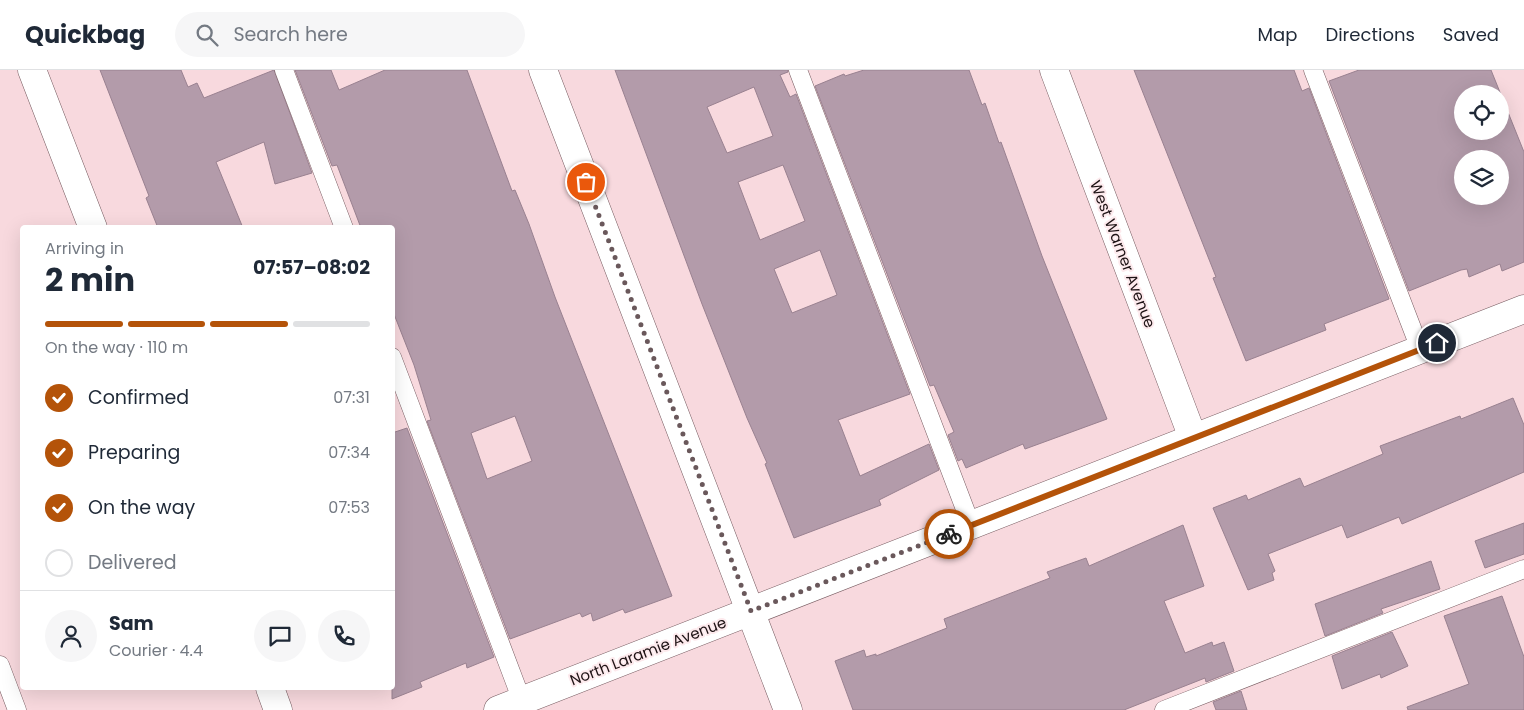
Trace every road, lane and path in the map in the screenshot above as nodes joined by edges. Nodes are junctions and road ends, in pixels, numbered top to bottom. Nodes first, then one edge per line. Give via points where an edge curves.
1 (32, 70) edge
2 (284, 70) edge
3 (543, 70) edge
4 (798, 70) edge
5 (1054, 70) edge
6 (1313, 70) edge
7 (91, 225) edge
8 (343, 225) edge
9 (1524, 309) edge
10 (1420, 349) junction
11 (395, 366) edge
12 (1193, 438) junction
13 (971, 525) junction
14 (1524, 569) edge
15 (751, 611) junction
16 (0, 665) edge
17 (271, 690) edge
18 (510, 705) edge
19 (17, 710) edge
20 (278, 710) edge
21 (788, 710) edge
22 (1164, 710) edge

1 - 7 street
2 - 8 lane
3 - 15 street
4 - 13 lane
5 - 12 street, West Warner Avenue
6 - 10 lane
9 - 10 street, North Laramie Avenue
10 - 12 street, North Laramie Avenue
11 - 18 lane
12 - 13 street, North Laramie Avenue
13 - 15 street, North Laramie Avenue
14 - 22 lane
15 - 18 street, North Laramie Avenue
15 - 21 street
16 - 19 lane
17 - 20 street

